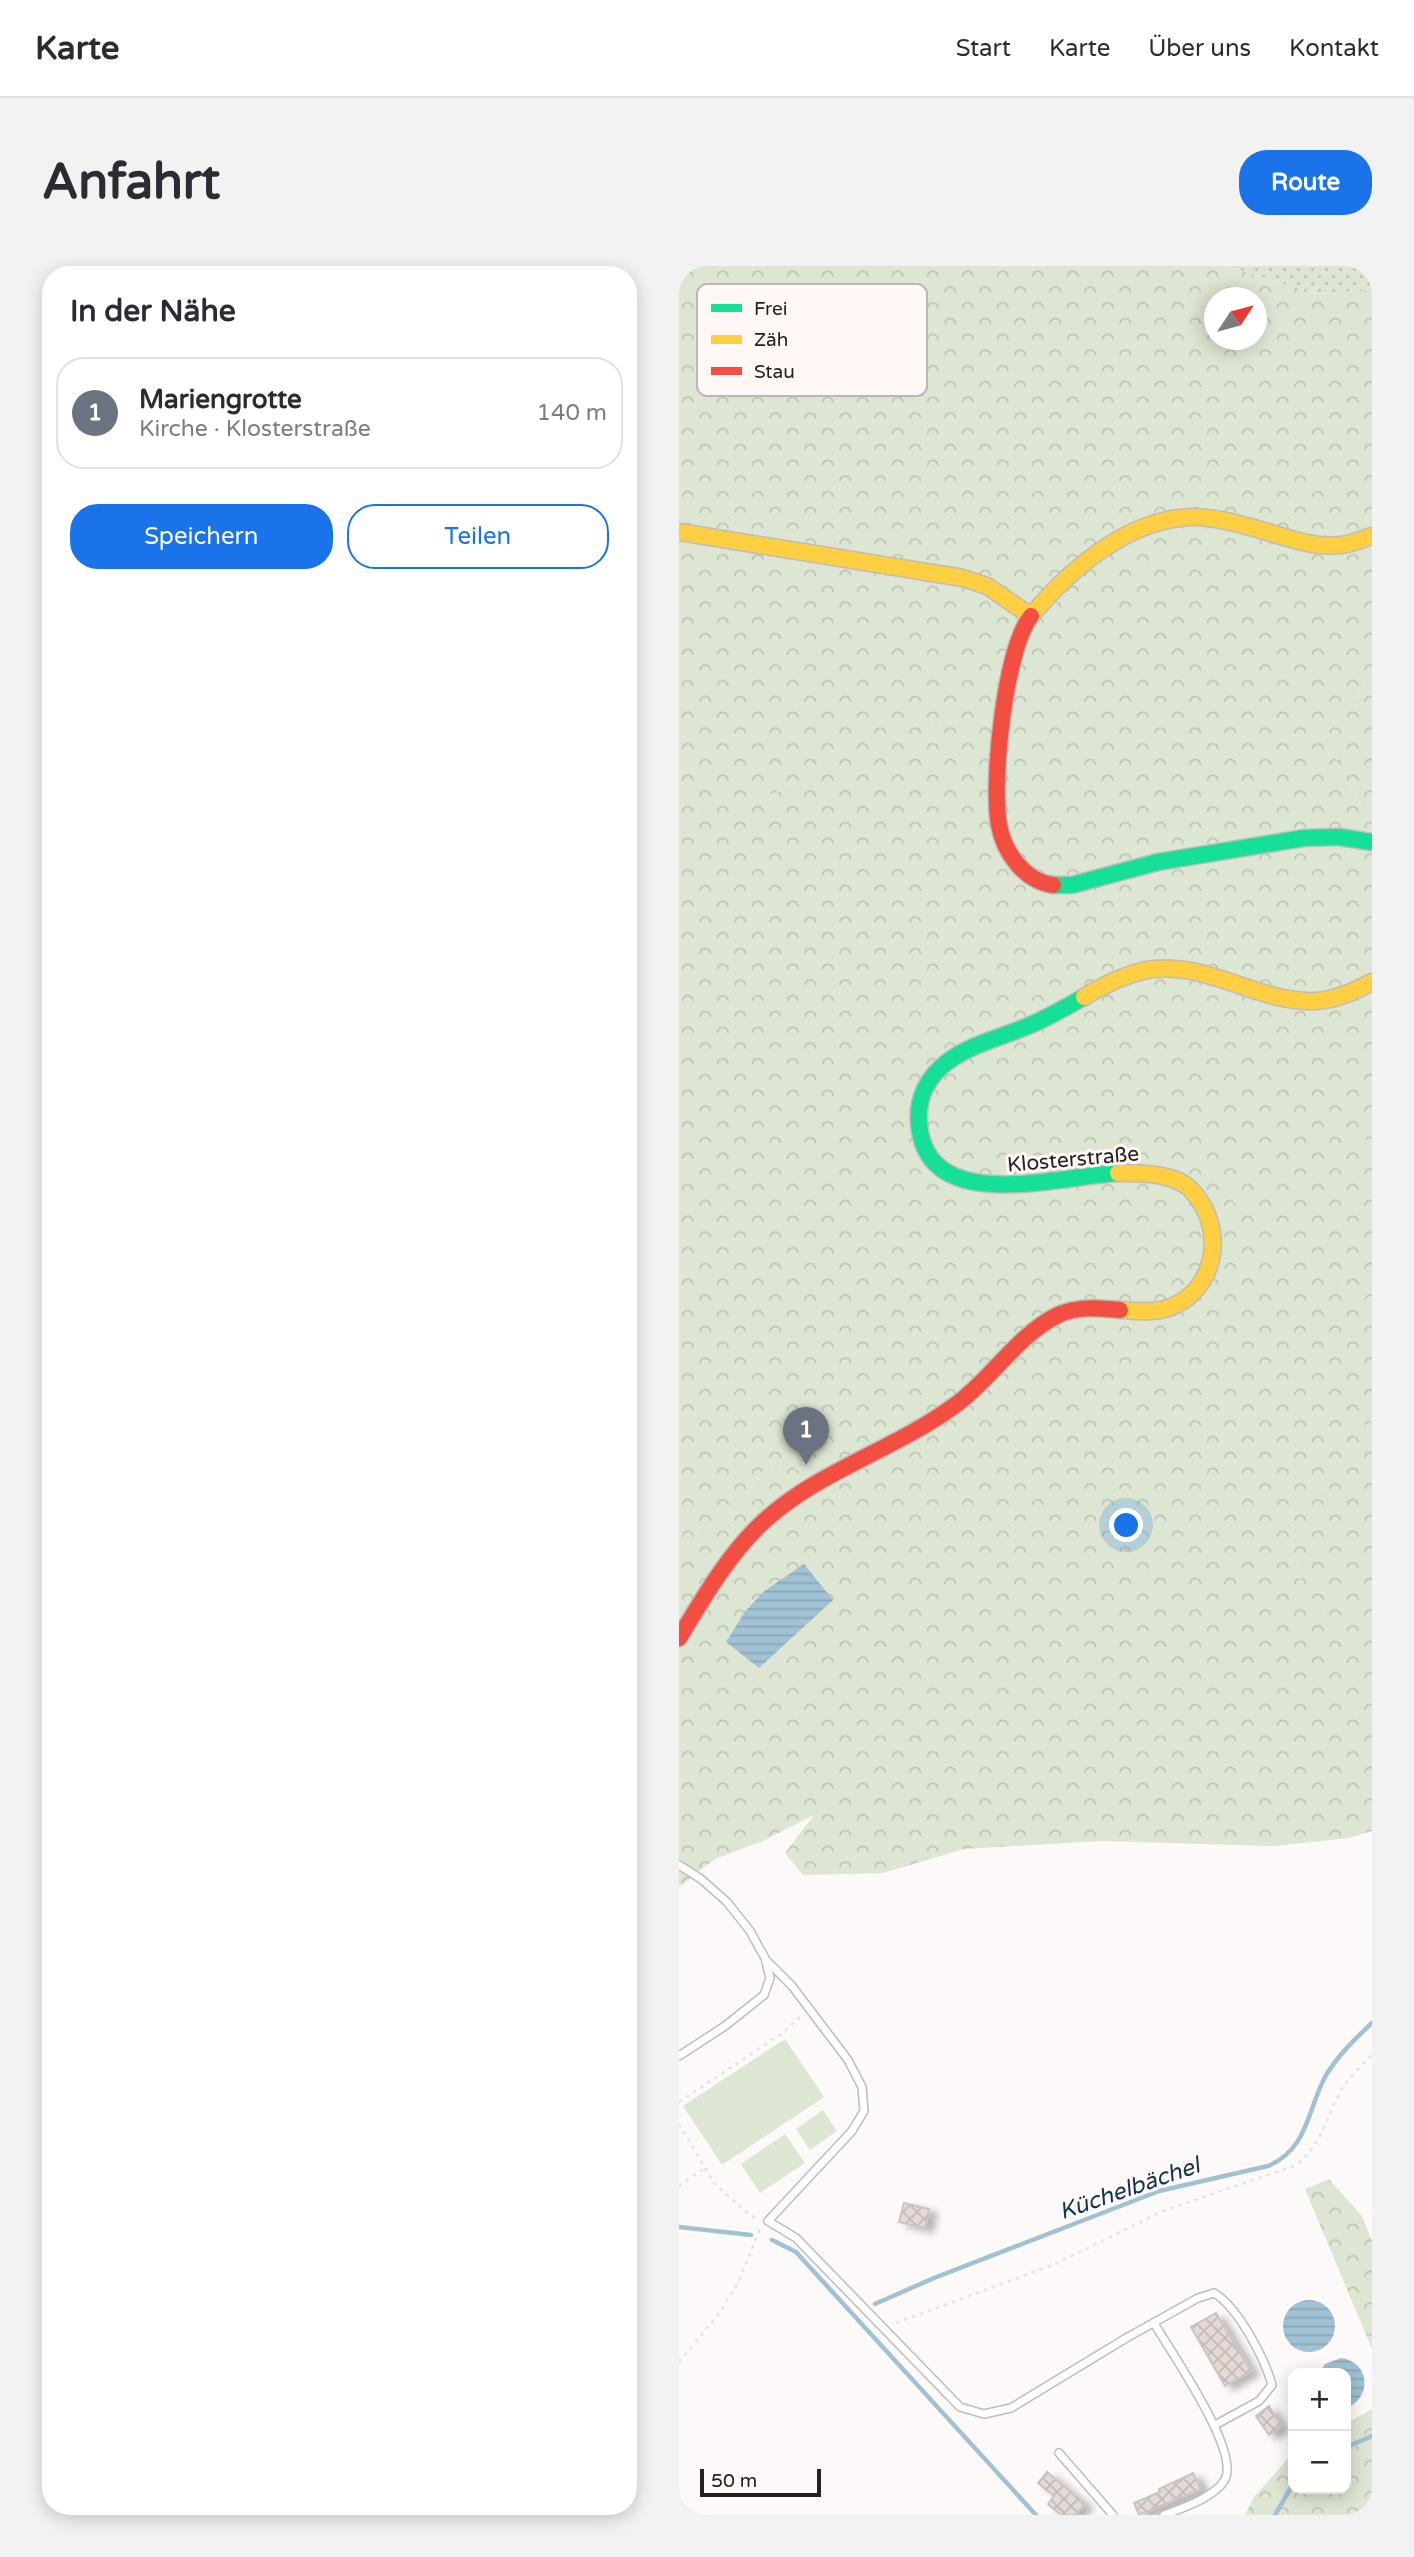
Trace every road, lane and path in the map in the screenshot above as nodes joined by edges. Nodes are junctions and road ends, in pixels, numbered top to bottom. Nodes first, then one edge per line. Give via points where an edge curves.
1 (679, 532) edge
2 (1372, 536) edge
3 (1031, 616) junction
4 (1372, 678) edge
5 (1002, 726) junction
6 (1372, 808) edge
7 (679, 817) edge
8 (1372, 842) edge
9 (1372, 982) edge
10 (1372, 1138) edge
11 (1198, 1196) junction
12 (1229, 1196) junction
13 (1210, 1218) junction
14 (1067, 1295) dead end
15 (1372, 1302) edge
16 (1372, 1419) edge
17 (811, 1471) dead end
18 (679, 1535) edge
19 (679, 1638) edge
20 (1372, 1641) edge
21 (679, 1865) edge
22 (766, 1961) junction
23 (809, 2008) junction
24 (1372, 2054) edge
25 (679, 2056) edge
26 (679, 2102) edge
27 (679, 2124) edge
28 (705, 2168) junction
29 (679, 2186) edge
30 (764, 2220) junction
31 (1154, 2323) junction
32 (883, 2326) junction
33 (679, 2362) edge
34 (1215, 2425) junction
35 (1059, 2453) dead end
36 (1113, 2515) edge
37 (1164, 2515) edge

1 - 3 main road via 963,578 987,586
2 - 3 main road via 1321,545 1199,517 1176,519 1123,538 1090,558
3 - 5 main road via 1019,641
4 - 6 path via 1341,715 1332,735 1340,773 1360,803
5 - 7 path via 961,721 918,725 861,740 834,750 774,794
5 - 8 main road via 998,821 1004,843 1016,864 1053,887 1165,861 1318,837
9 - 11 main road, Klosterstraße via 1348,994 1316,1001 1282,997 1202,973 1154,969 1123,977 1043,1020 968,1048 941,1066 924,1087 918,1109 926,1153 944,1172 969,1183 993,1187 1144,1173 1177,1179
10 - 12 path via 1282,1169
11 - 13 main road, Klosterstraße
11 - 14 path via 1121,1245 1091,1283
12 - 13 path
12 - 15 path via 1305,1259
13 - 19 main road, Klosterstraße via 1212,1260 1202,1284 1178,1304 1149,1312 1086,1307 1060,1314 1026,1339 957,1404 776,1512 745,1540
16 - 20 path via 1331,1469 1297,1559 1303,1586 1318,1608 1342,1627
17 - 18 path via 778,1467 764,1471 715,1530
21 - 22 lane via 727,1902
22 - 23 lane
22 - 25 lane via 770,1978 764,1994
23 - 26 path via 784,2032
23 - 30 lane via 848,2060 862,2087 864,2111 852,2131
24 - 32 path via 1343,2086 1317,2141 1294,2166 1163,2211 1055,2264
27 - 28 path
28 - 29 path
28 - 30 path via 714,2183 751,2216
30 - 32 lane via 796,2238
30 - 33 path via 739,2281
31 - 32 lane via 1011,2408 984,2414 960,2407
31 - 34 lane
31 - 34 lane via 1214,2293 1225,2300 1240,2322 1272,2385 1259,2401
34 - 37 lane via 1226,2451 1225,2481 1202,2499
35 - 36 lane

